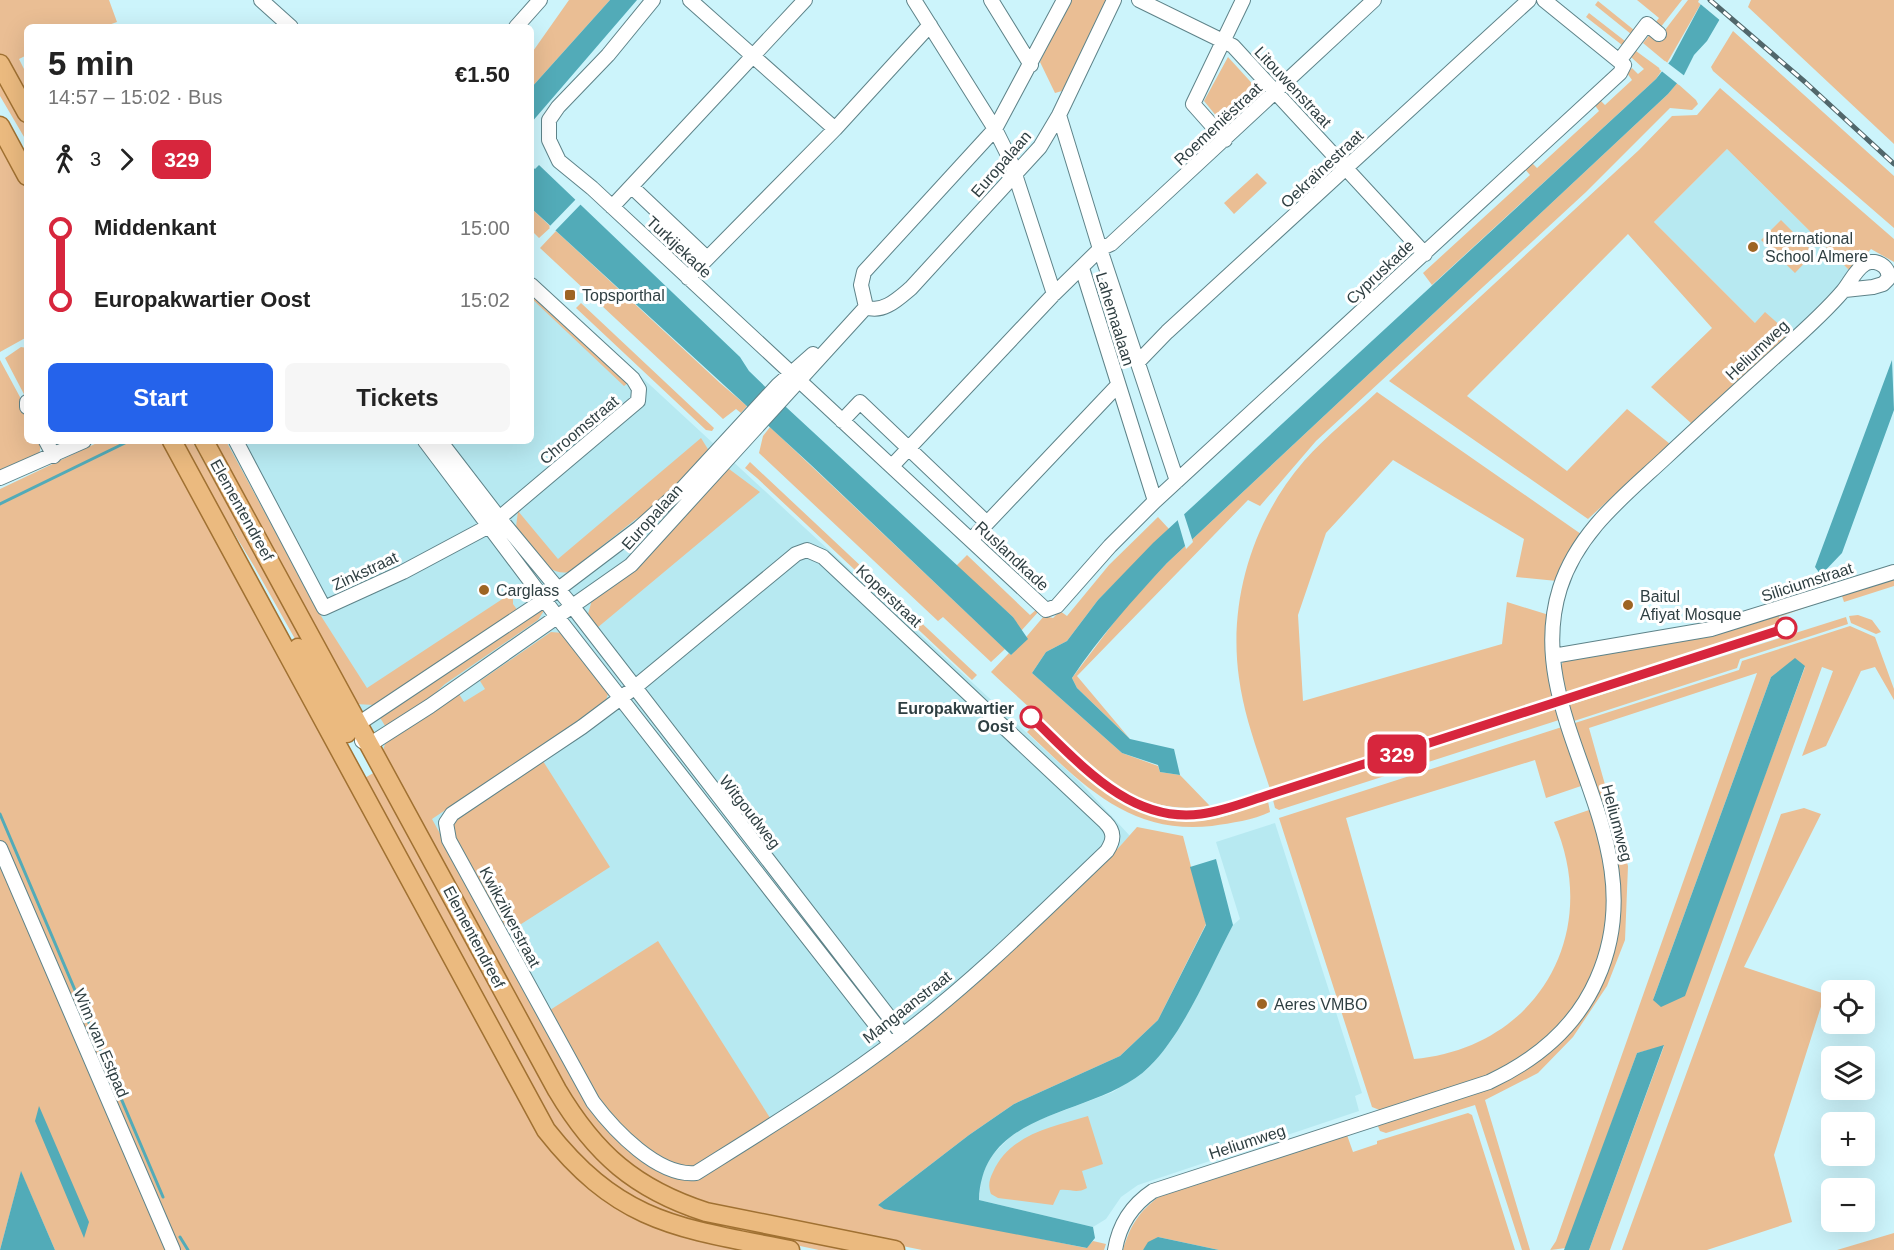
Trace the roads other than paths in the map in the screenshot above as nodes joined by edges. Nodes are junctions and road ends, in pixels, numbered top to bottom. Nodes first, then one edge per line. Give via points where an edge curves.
1 (261, 0) edge
2 (540, 0) edge
3 (653, 0) edge
4 (690, 0) edge
5 (805, 0) edge
6 (914, 0) edge
7 (991, 0) edge
8 (1064, 0) edge
9 (1114, 0) edge
10 (1139, 0) edge
11 (1243, 0) edge
12 (1374, 0) edge
13 (1529, 0) edge
14 (1544, 0) edge
15 (288, 24) edge
16 (519, 24) edge
17 (930, 26) junction
18 (1659, 34) dead end
19 (1223, 41) junction
20 (753, 56) junction
21 (1621, 63) junction
22 (0, 64) edge
23 (1031, 65) junction
24 (1275, 93) junction
25 (24, 108) edge
26 (1059, 115) junction
27 (0, 125) edge
28 (835, 129) junction
29 (995, 129) junction
30 (1225, 140) junction
31 (24, 152) edge
32 (1347, 169) junction
33 (24, 170) edge
34 (1017, 174) junction
35 (632, 187) junction
36 (612, 207) junction
37 (1100, 249) junction
38 (1425, 254) junction
39 (707, 258) junction
40 (1082, 268) junction
41 (688, 278) junction
42 (534, 288) edge
43 (1845, 290) dead end
44 (1054, 294) junction
45 (866, 307) junction
46 (1138, 362) junction
47 (795, 378) junction
48 (1118, 385) junction
49 (842, 420) junction
50 (752, 422) junction
51 (48, 444) edge
52 (78, 444) edge
53 (174, 444) edge
54 (206, 444) edge
55 (236, 444) edge
56 (428, 444) edge
57 (442, 444) edge
58 (908, 449) junction
59 (54, 456) junction
60 (892, 466) junction
61 (0, 478) edge
62 (1177, 481) junction
63 (1155, 501) junction
64 (495, 522) junction
65 (987, 523) junction
66 (223, 534) junction
67 (971, 540) junction
68 (1894, 572) edge
69 (557, 590) junction
70 (544, 600) junction
71 (573, 607) junction
72 (558, 618) junction
73 (1553, 656) junction
74 (628, 692) junction
75 (352, 727) junction
76 (369, 745) junction
77 (339, 750) junction
78 (1113, 836) joint
79 (0, 848) edge
80 (903, 1035) junction
81 (890, 1043) junction
82 (696, 1173) joint
83 (173, 1250) edge
84 (790, 1250) edge
85 (895, 1250) edge
86 (1115, 1250) edge

1 - 15 street
2 - 16 street
3 - 36 street, Turkijekade via 551,115 547,129 559,161
4 - 20 street
5 - 20 street
6 - 17 street
7 - 23 street
8 - 23 street, Europalaan
9 - 26 street, Europalaan
10 - 19 street, Litouwenstraat
11 - 19 street
12 - 24 street, Roemeniëstraat
13 - 32 street, Oekraïnestraat
14 - 21 street
17 - 28 street
17 - 29 street
18 - 21 street, Cypruskade via 1647,24
19 - 24 street, Litouwenstraat via 1233,46
19 - 30 street via 1192,104
20 - 28 street
20 - 35 street
21 - 38 street, Cypruskade via 1620,73
22 - 25 main road
23 - 29 street, Europalaan
24 - 30 street, Roemeniëstraat
24 - 32 street, Litouwenstraat
26 - 34 street, Europalaan via 1040,147
26 - 37 street, Lahemaalaan
27 - 31 main road
27 - 33 main road
28 - 39 street
29 - 34 street
29 - 45 street, Europalaan via 864,272 861,285
30 - 37 street, Roemeniëstraat via 1111,244
32 - 38 street, Litouwenstraat
32 - 46 street, Oekraïnestraat
34 - 44 street
34 - 45 street, Europalaan via 904,294 886,306
35 - 36 street
35 - 39 street
36 - 41 street, Turkijekade
37 - 40 street, Roemeniëstraat
37 - 46 street, Lahemaalaan
38 - 62 street, Cypruskade
39 - 41 street
40 - 44 street, Lahemaalaan
40 - 48 street, Lahemaalaan
41 - 47 street, Turkijekade
42 - 64 street, Chroomstraat via 633,379 639,395 630,410
43 - 73 street, Heliumweg via 1608,510 1582,541 1557,601
44 - 58 street, Lahemaalaan
45 - 47 street, Europalaan via 831,343 815,352
46 - 62 street, Lahemaalaan
47 - 49 street, Ruslandkade
47 - 50 street, Europalaan
48 - 63 street, Lahemaalaan
48 - 65 street
49 - 58 street, Ruslandkade via 860,402
49 - 60 street, Ruslandkade
50 - 69 street, Europalaan via 665,504
50 - 71 street, Europalaan via 642,555
51 - 59 street
52 - 59 street
53 - 66 main road, Elementendreef
54 - 75 main road, Elementendreef
55 - 64 street, Zinkstraat via 324,608
56 - 64 street
57 - 64 street
58 - 60 street, Lahemaalaan
58 - 65 street, Ruslandkade
59 - 61 street
60 - 67 street, Ruslandkade
62 - 63 street, Cypruskade
63 - 67 street, Ruslandkade via 1051,609 1046,610
64 - 69 street, Witgoudweg
64 - 70 street, Witgoudweg
65 - 67 street
66 - 75 main road via 242,552
66 - 77 main road, Elementendreef
68 - 73 street, Siliciumstraat via 1711,629
69 - 70 street, Europalaan
69 - 71 street, Witgoudweg
70 - 72 street, Witgoudweg
70 - 75 street, Europalaan
71 - 72 street, Europalaan
71 - 74 street, Witgoudweg
72 - 74 street, Witgoudweg
72 - 76 street, Europalaan
73 - 86 street, Heliumweg via 1568,720 1608,841 1615,885 1613,924 1605,960 1579,1011 1535,1056 1489,1082 1153,1191 1130,1214
74 - 78 street, Koperstraat via 796,554 813,551 1106,822
74 - 80 street, Witgoudweg
74 - 81 street, Witgoudweg
74 - 82 street, Kwikzilverstraat via 452,814 446,823 455,850 593,1102 628,1142 673,1170
75 - 76 main road, Elementendreef
75 - 77 street
76 - 85 main road, Elementendreef via 557,1090 603,1155 643,1185 681,1204
77 - 84 main road, Elementendreef via 530,1102 563,1151 607,1193 649,1216 700,1232
78 - 80 street, Mangaanstraat via 1107,851 1008,946
79 - 83 street, Wim van Estpad
80 - 81 street, Mangaanstraat
81 - 82 street, Mangaanstraat via 788,1116

